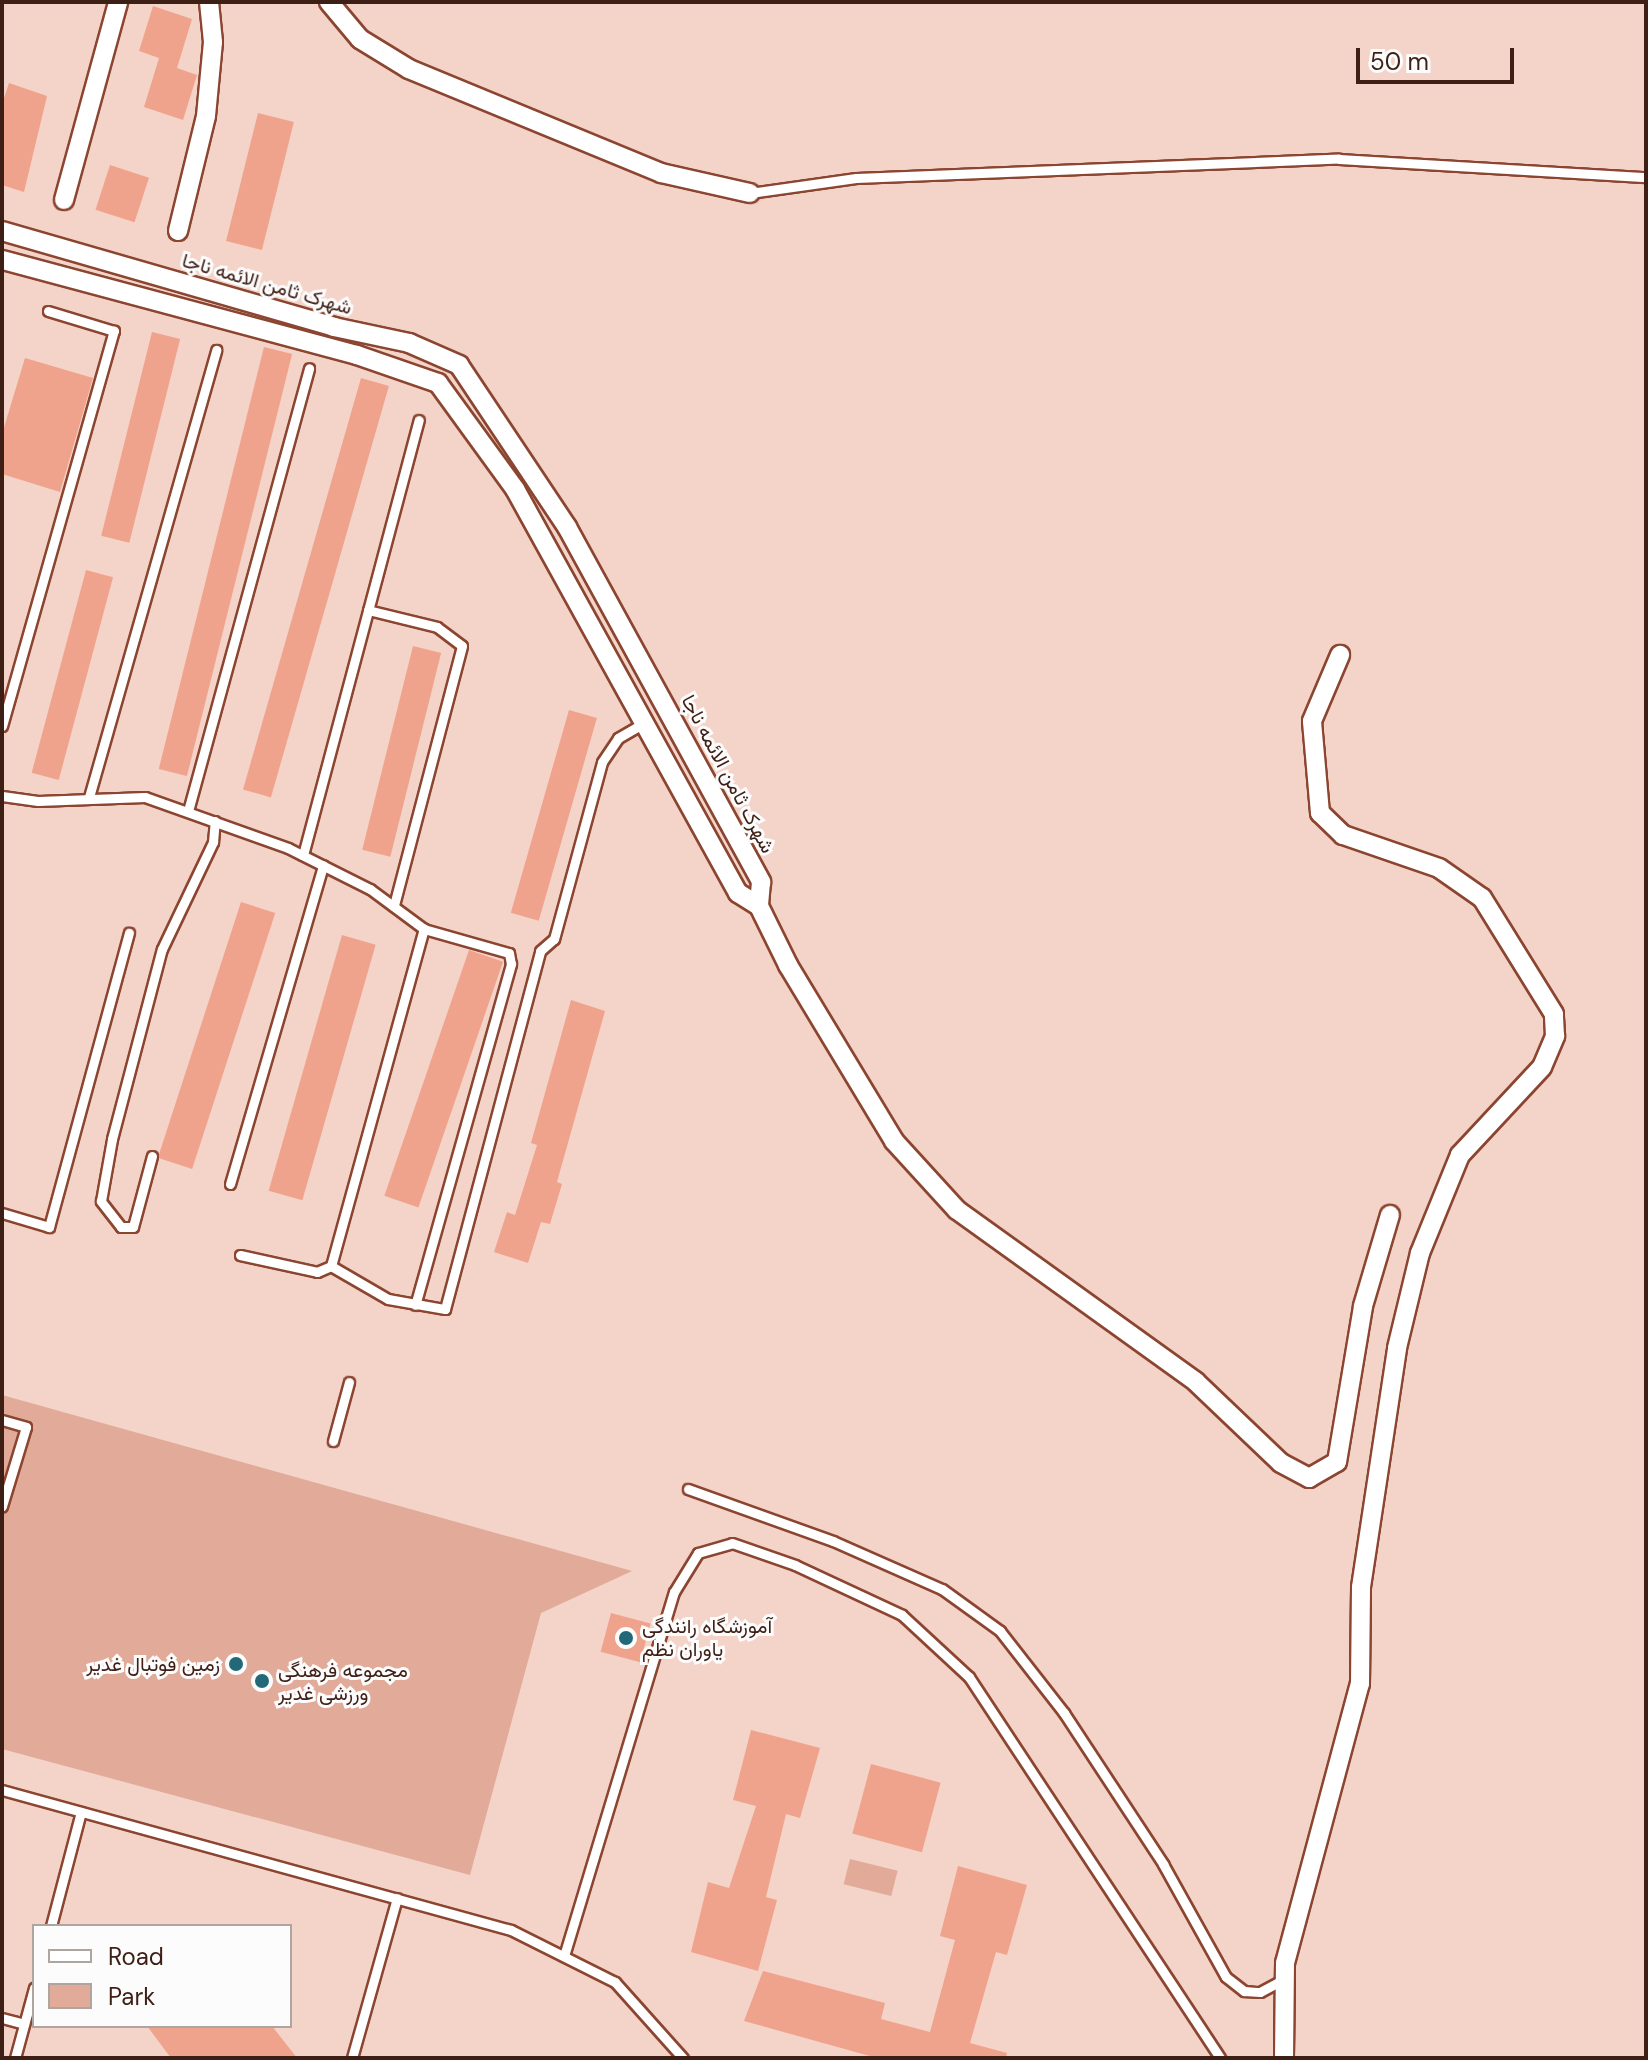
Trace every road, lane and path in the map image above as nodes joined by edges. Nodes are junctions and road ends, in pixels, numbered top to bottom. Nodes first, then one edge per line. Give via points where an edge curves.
1 (118, 2) edge
2 (209, 2) edge
3 (329, 2) edge
4 (1646, 177) edge
5 (750, 193) joint
6 (64, 200) dead end
7 (2, 231) edge
8 (178, 231) dead end
9 (80, 254) junction
10 (2, 260) edge
11 (72, 279) junction
12 (48, 311) dead end
13 (346, 330) junction
14 (216, 350) dead end
15 (342, 351) junction
16 (309, 368) dead end
17 (419, 420) dead end
18 (527, 462) junction
19 (505, 475) junction
20 (368, 610) junction
21 (1340, 655) dead end
22 (667, 709) junction
23 (642, 724) junction
24 (2, 726) edge
25 (2, 796) edge
26 (89, 797) junction
27 (188, 811) junction
28 (215, 821) junction
29 (303, 855) junction
30 (323, 865) junction
31 (394, 906) junction
32 (759, 906) junction
33 (424, 929) junction
34 (129, 933) dead end
35 (152, 1156) dead end
36 (230, 1184) dead end
37 (2, 1213) edge
38 (1390, 1215) dead end
39 (240, 1255) dead end
40 (331, 1266) junction
41 (415, 1305) junction
42 (349, 1382) dead end
43 (2, 1420) edge
44 (333, 1441) dead end
45 (688, 1489) dead end
46 (2, 1506) edge
47 (2, 1790) edge
48 (81, 1812) junction
49 (397, 1898) junction
50 (52, 1924) edge
51 (564, 1956) junction
52 (1284, 1979) junction
53 (32, 1995) edge
54 (2, 2018) edge
55 (24, 2024) junction
56 (15, 2058) edge
57 (352, 2058) edge
58 (683, 2058) edge
59 (1220, 2058) edge
60 (1284, 2058) edge

1 - 6 street
2 - 8 street via 213,42 206,116
3 - 5 street via 360,39 409,69 661,173
4 - 5 lane via 1339,159 856,178
7 - 9 street, شهرک ثامن الائمه ناجا
9 - 11 street
9 - 13 street, شهرک ثامن الائمه ناجا
10 - 11 street
11 - 15 street
12 - 24 lane via 114,331
13 - 15 street
13 - 18 street, شهرک ثامن الائمه ناجا via 409,343 459,365
14 - 26 lane
15 - 19 street via 438,383
16 - 27 lane
17 - 20 lane
18 - 19 street
18 - 22 street, شهرک ثامن الائمه ناجا
19 - 23 street
20 - 29 lane
20 - 31 lane via 437,627 462,646
21 - 52 street via 1312,721 1320,813 1343,835 1439,868 1482,898 1554,1014 1555,1036 1542,1067 1460,1155 1420,1253 1397,1348 1361,1587 1360,1684
22 - 23 street
22 - 32 street, شهرک ثامن الائمه ناجا via 761,882
23 - 32 street via 738,893
23 - 41 lane via 618,738 602,762 554,939 540,951 445,1309
25 - 26 lane via 38,801
26 - 27 lane via 145,797
27 - 28 lane
28 - 29 lane
28 - 35 lane via 213,842 162,949 112,1139 101,1201 121,1227 133,1227
29 - 30 lane
30 - 31 lane
30 - 36 lane
31 - 33 lane
32 - 38 street via 788,965 894,1141 957,1210 1196,1382 1281,1463 1309,1478 1337,1462 1363,1306
33 - 40 lane
33 - 41 lane via 509,953 511,964
34 - 37 lane via 49,1227
39 - 40 lane via 317,1272
40 - 41 lane via 356,1285
42 - 44 lane
43 - 46 lane via 26,1427
45 - 52 lane via 833,1541 942,1589 1000,1631 1064,1713 1155,1851 1226,1977 1244,1991 1260,1992
47 - 48 lane
48 - 49 lane
48 - 50 lane
49 - 51 lane via 511,1930
49 - 57 lane
51 - 58 lane via 615,1982
51 - 59 lane via 674,1592 698,1553 732,1543 795,1565 902,1615 969,1677
52 - 60 street
53 - 55 lane
54 - 55 lane
55 - 56 lane

